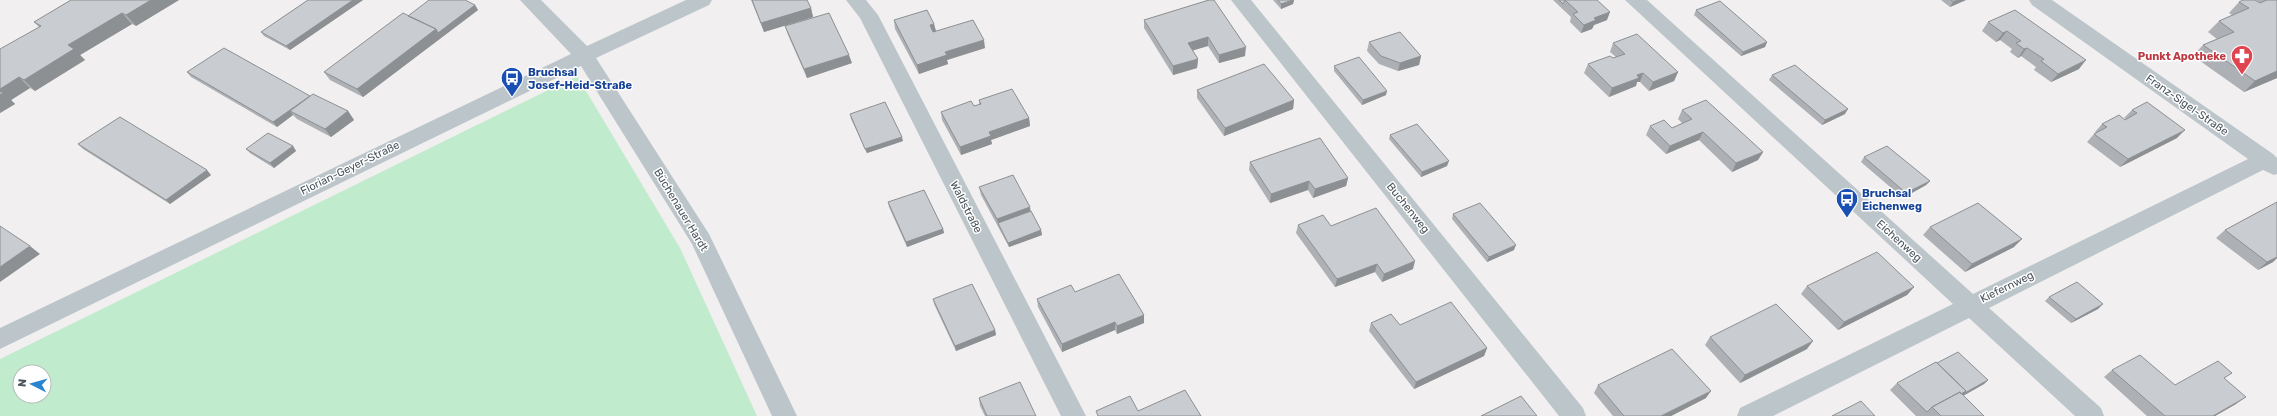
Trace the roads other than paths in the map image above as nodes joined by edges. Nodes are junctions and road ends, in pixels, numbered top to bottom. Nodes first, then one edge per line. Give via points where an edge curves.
1 (530, 0) edge
2 (702, 0) edge
3 (856, 0) edge
4 (1241, 0) edge
5 (1635, 0) edge
6 (2039, 0) edge
7 (584, 55) junction
8 (2271, 164) edge
9 (1971, 305) junction
10 (0, 339) edge
11 (785, 416) edge
12 (1074, 416) edge
13 (1574, 416) edge
14 (1749, 416) edge
15 (2092, 416) edge

1 - 7 street, Büchenauer Hardt
2 - 7 street, Florian-Geyer-Straße
3 - 12 street, Waldstraße via 868,15
4 - 13 street, Buchenweg
5 - 9 street, Eichenweg
6 - 8 street, Franz-Sigel-Straße
7 - 10 street, Florian-Geyer-Straße
7 - 11 street, Büchenauer Hardt via 701,240
8 - 9 street, Kiefernweg
9 - 14 street, Kiefernweg
9 - 15 street, Eichenweg

